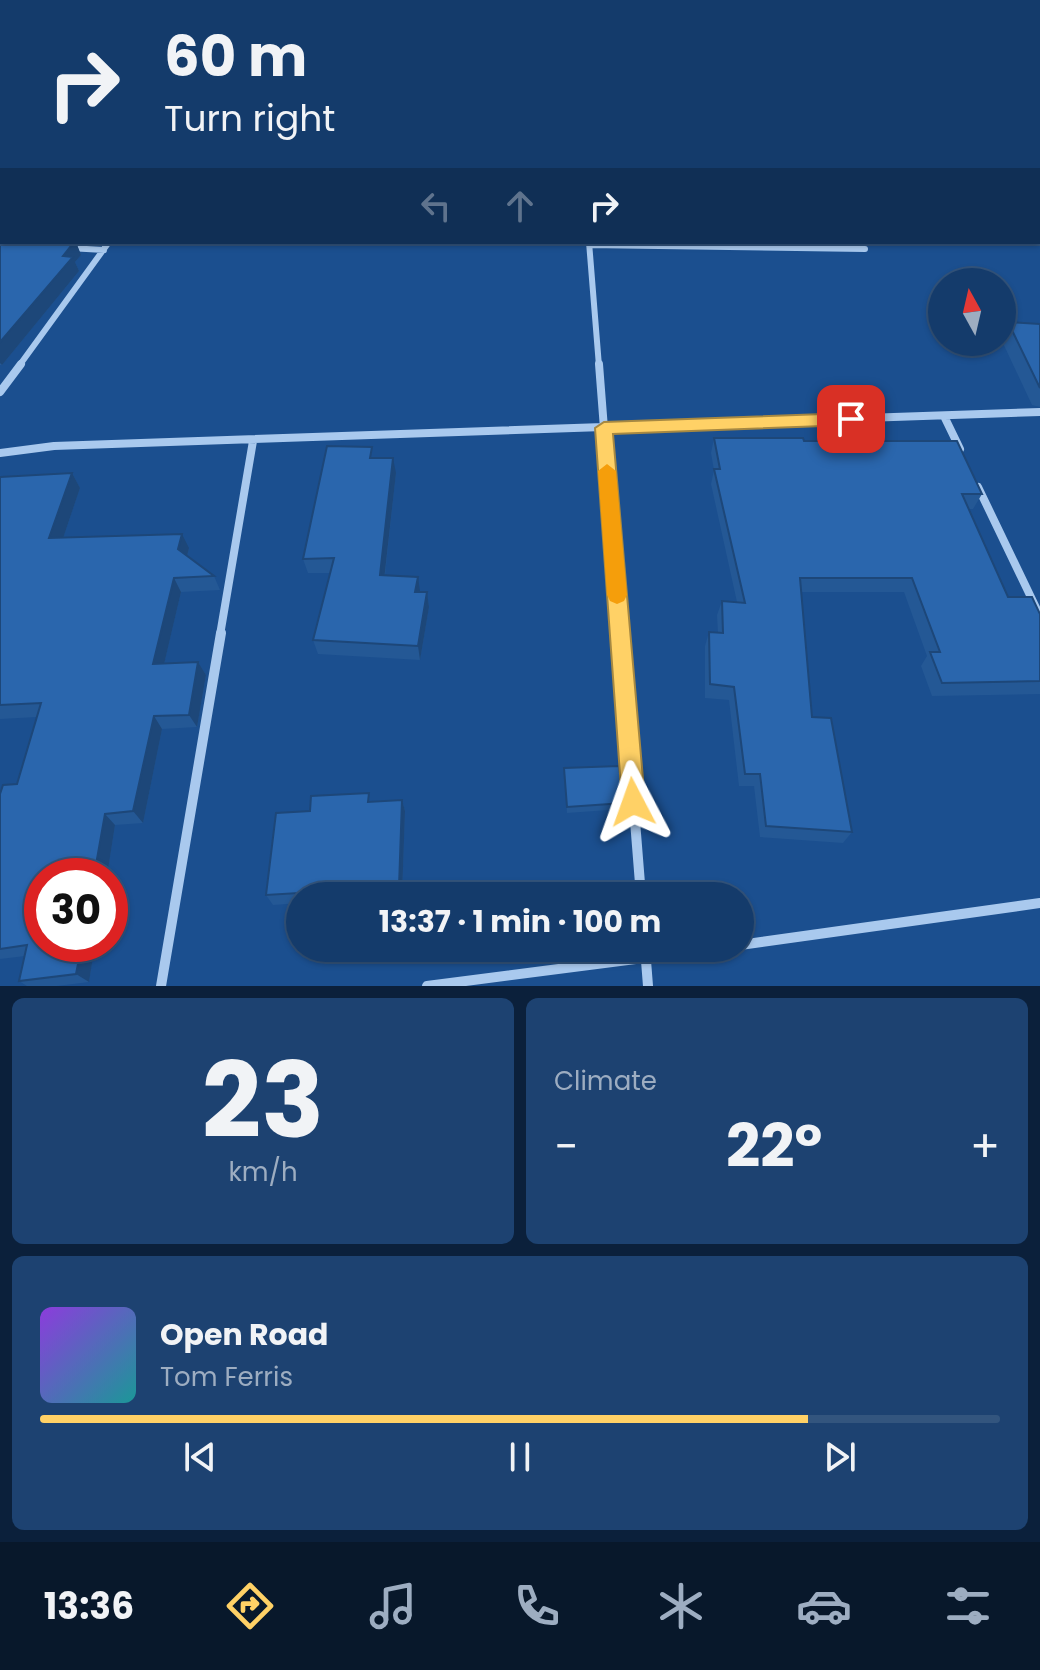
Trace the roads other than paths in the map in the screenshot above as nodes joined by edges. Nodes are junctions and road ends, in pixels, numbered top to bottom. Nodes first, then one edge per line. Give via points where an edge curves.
1 (108, 244) edge
2 (589, 244) edge
3 (59, 248) edge
4 (865, 249) dead end
5 (104, 250) junction
6 (0, 392) edge
7 (1040, 412) edge
8 (944, 416) junction
9 (604, 428) junction
10 (253, 441) junction
11 (0, 453) edge
12 (965, 459) edge
13 (972, 473) edge
14 (1040, 616) edge
15 (640, 882) edge
16 (1040, 903) edge
17 (754, 943) edge
18 (586, 962) edge
19 (646, 962) edge
20 (161, 986) edge
21 (427, 986) edge
22 (648, 986) edge

1 - 5 street
2 - 4 street
2 - 9 street
3 - 5 street
5 - 6 street
7 - 8 street
8 - 9 street
8 - 12 street
9 - 10 street
9 - 15 street
10 - 11 street via 54,446
10 - 20 street
13 - 14 street
16 - 17 street
18 - 21 street
19 - 22 street

